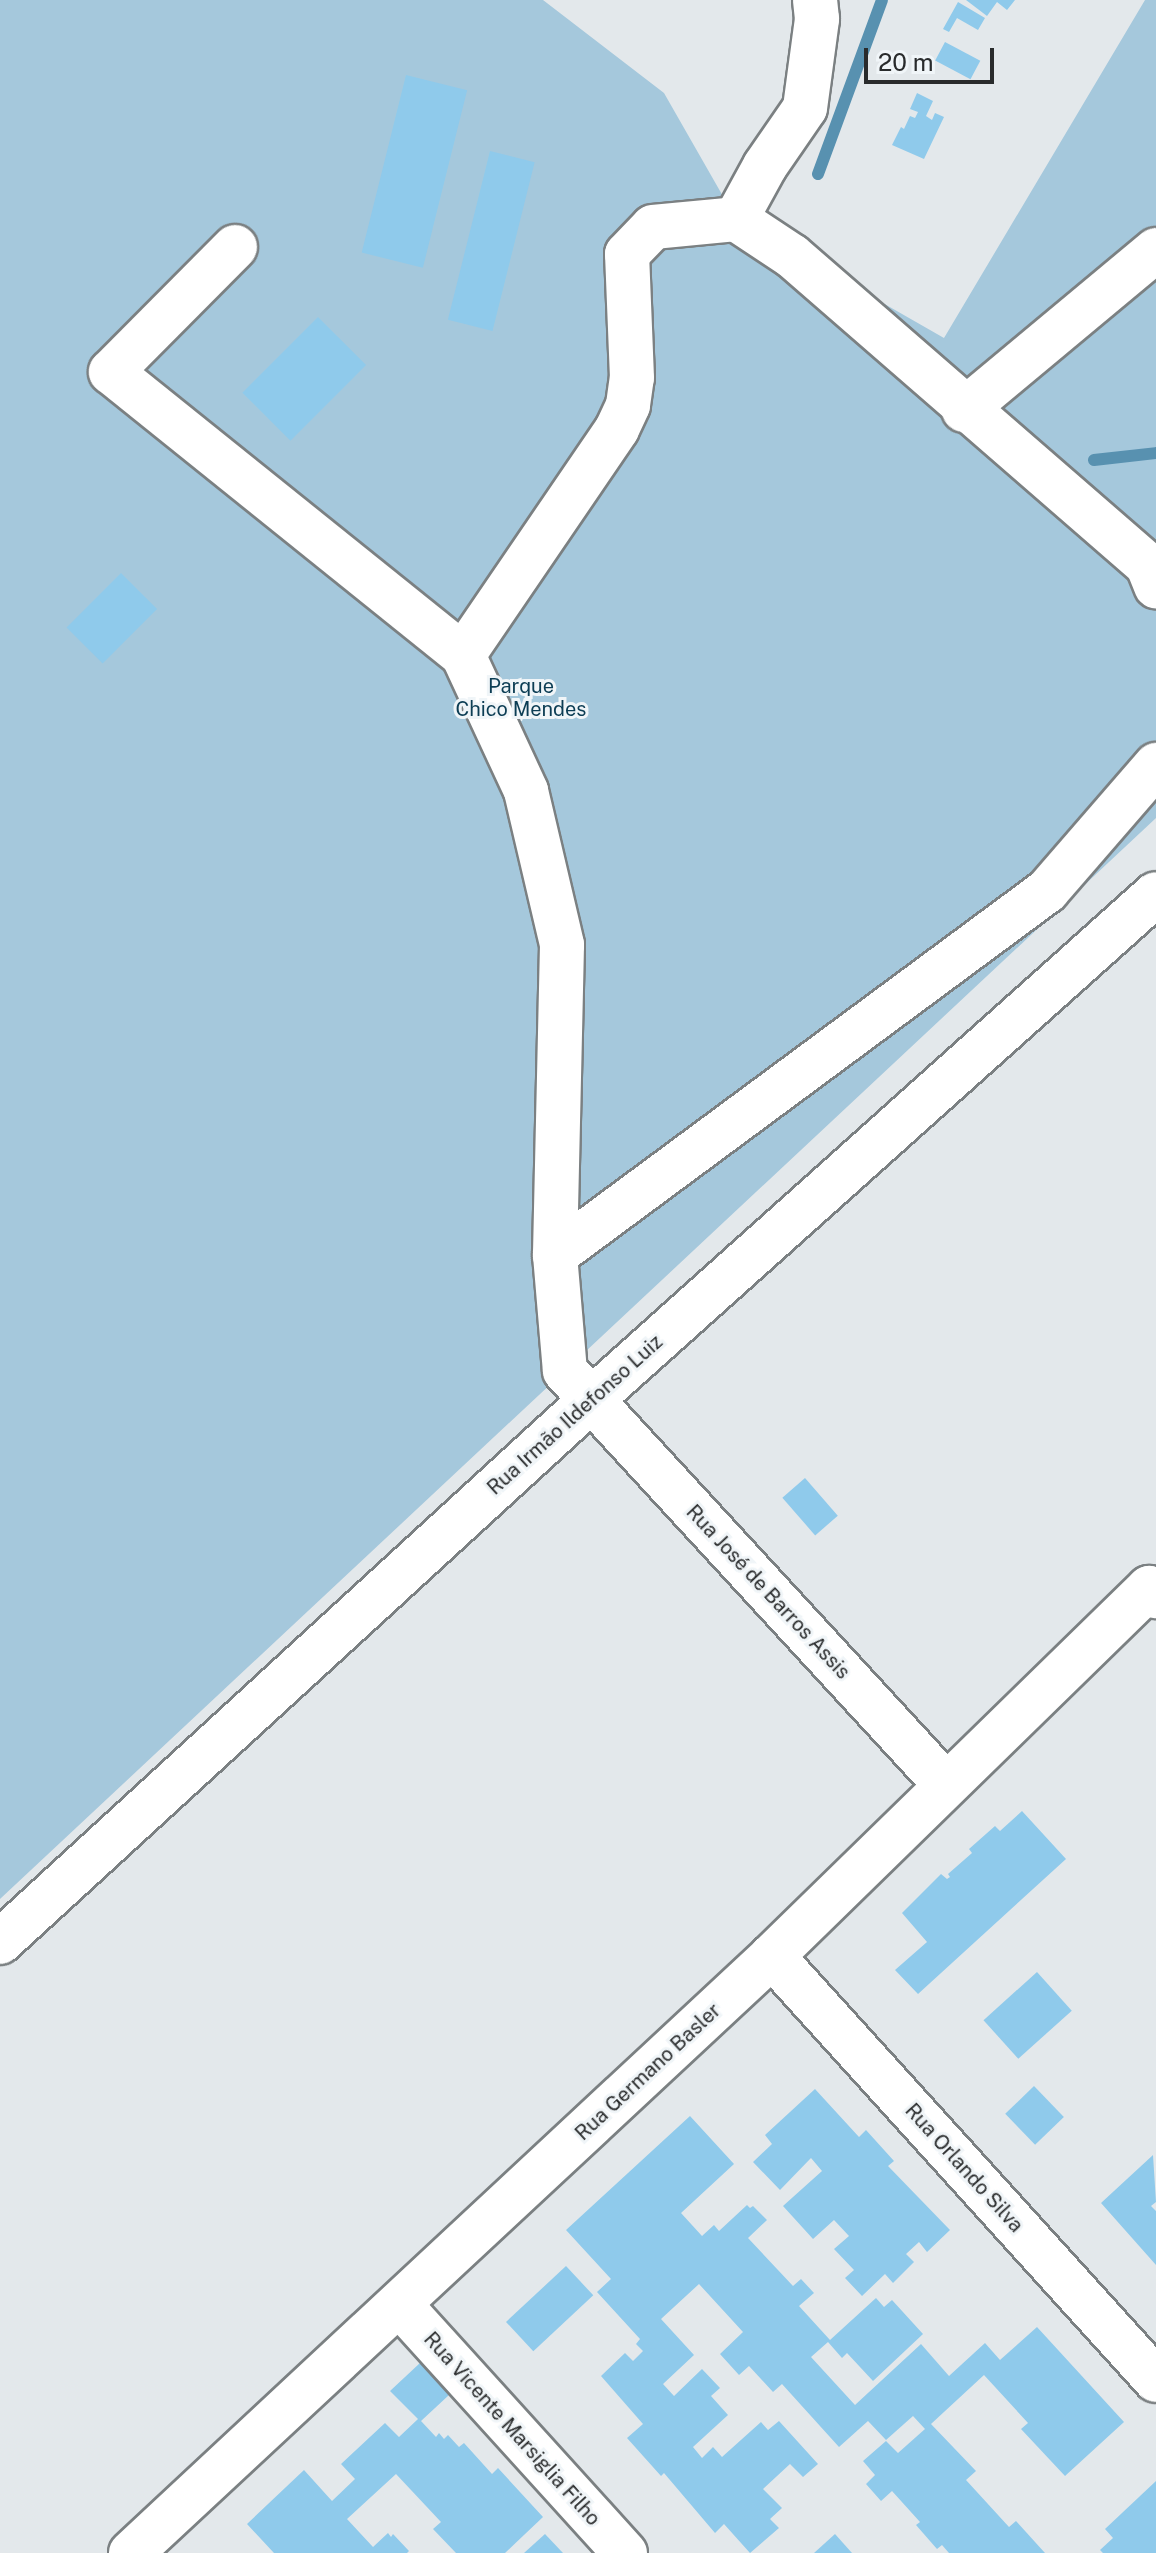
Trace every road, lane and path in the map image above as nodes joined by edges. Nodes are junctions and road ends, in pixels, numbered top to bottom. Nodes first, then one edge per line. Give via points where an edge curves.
1 (815, 0) edge
2 (736, 219) junction
3 (235, 247) dead end
4 (1156, 250) edge
5 (964, 410) junction
6 (1156, 586) edge
7 (463, 655) junction
8 (1156, 765) edge
9 (1156, 894) edge
10 (555, 1255) junction
11 (591, 1400) junction
12 (1154, 1589) edge
13 (945, 1784) junction
14 (0, 1942) edge
15 (772, 1956) junction
16 (400, 2305) junction
17 (1156, 2380) edge
18 (131, 2553) edge
19 (625, 2553) edge

1 - 2 street via 805,108
2 - 5 street via 792,256
2 - 7 street via 653,227 627,254 632,337 628,405 617,429
3 - 7 street via 111,372
4 - 5 street
5 - 6 street via 1148,566
7 - 10 street, Rua José de Barros Assis via 526,791 562,945
8 - 10 street via 1047,891
9 - 11 street, Rua Irmão Ildefonso Luiz
10 - 11 street, Rua José de Barros Assis via 565,1371
11 - 13 street, Rua José de Barros Assis
11 - 14 street, Rua Irmão Ildefonso Luiz
12 - 13 street, Rua Germano Basler
13 - 15 street, Rua Germano Basler
15 - 16 street, Rua Germano Basler
15 - 17 street, Rua Orlando Silva
16 - 18 street, Rua Germano Basler
16 - 19 street, Rua Vicente Marsiglia Filho

